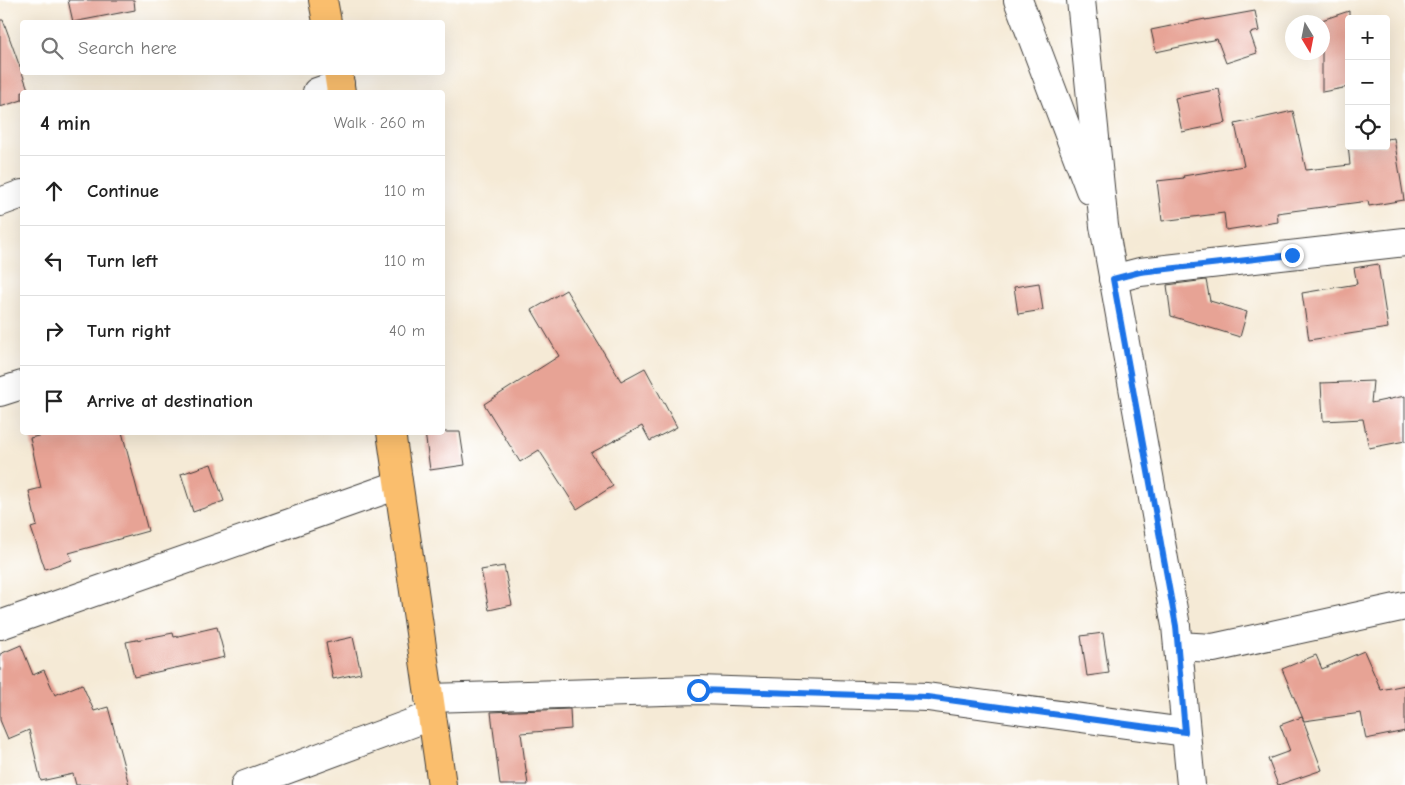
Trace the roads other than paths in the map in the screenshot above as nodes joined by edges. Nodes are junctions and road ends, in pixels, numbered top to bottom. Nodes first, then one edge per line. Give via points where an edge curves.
1 (323, 0) edge
2 (1018, 0) edge
3 (1081, 0) edge
4 (328, 20) edge
5 (20, 195) edge
6 (0, 202) edge
7 (1104, 226) junction
8 (1405, 242) edge
9 (1113, 279) junction
10 (20, 386) edge
11 (0, 392) edge
12 (391, 435) edge
13 (398, 485) junction
14 (1405, 606) edge
15 (0, 625) edge
16 (1178, 646) junction
17 (430, 707) junction
18 (1185, 732) junction
19 (245, 785) edge
20 (442, 785) edge
21 (1191, 785) edge

1 - 4 main road
2 - 7 street
3 - 7 street
5 - 6 street
7 - 9 street
8 - 9 street via 1140,272
9 - 16 street
10 - 11 street
12 - 13 main road
13 - 15 street
13 - 17 main road
14 - 16 street via 1213,648
16 - 18 street
17 - 18 street via 698,690 927,697
17 - 19 street
17 - 20 main road
18 - 21 street

